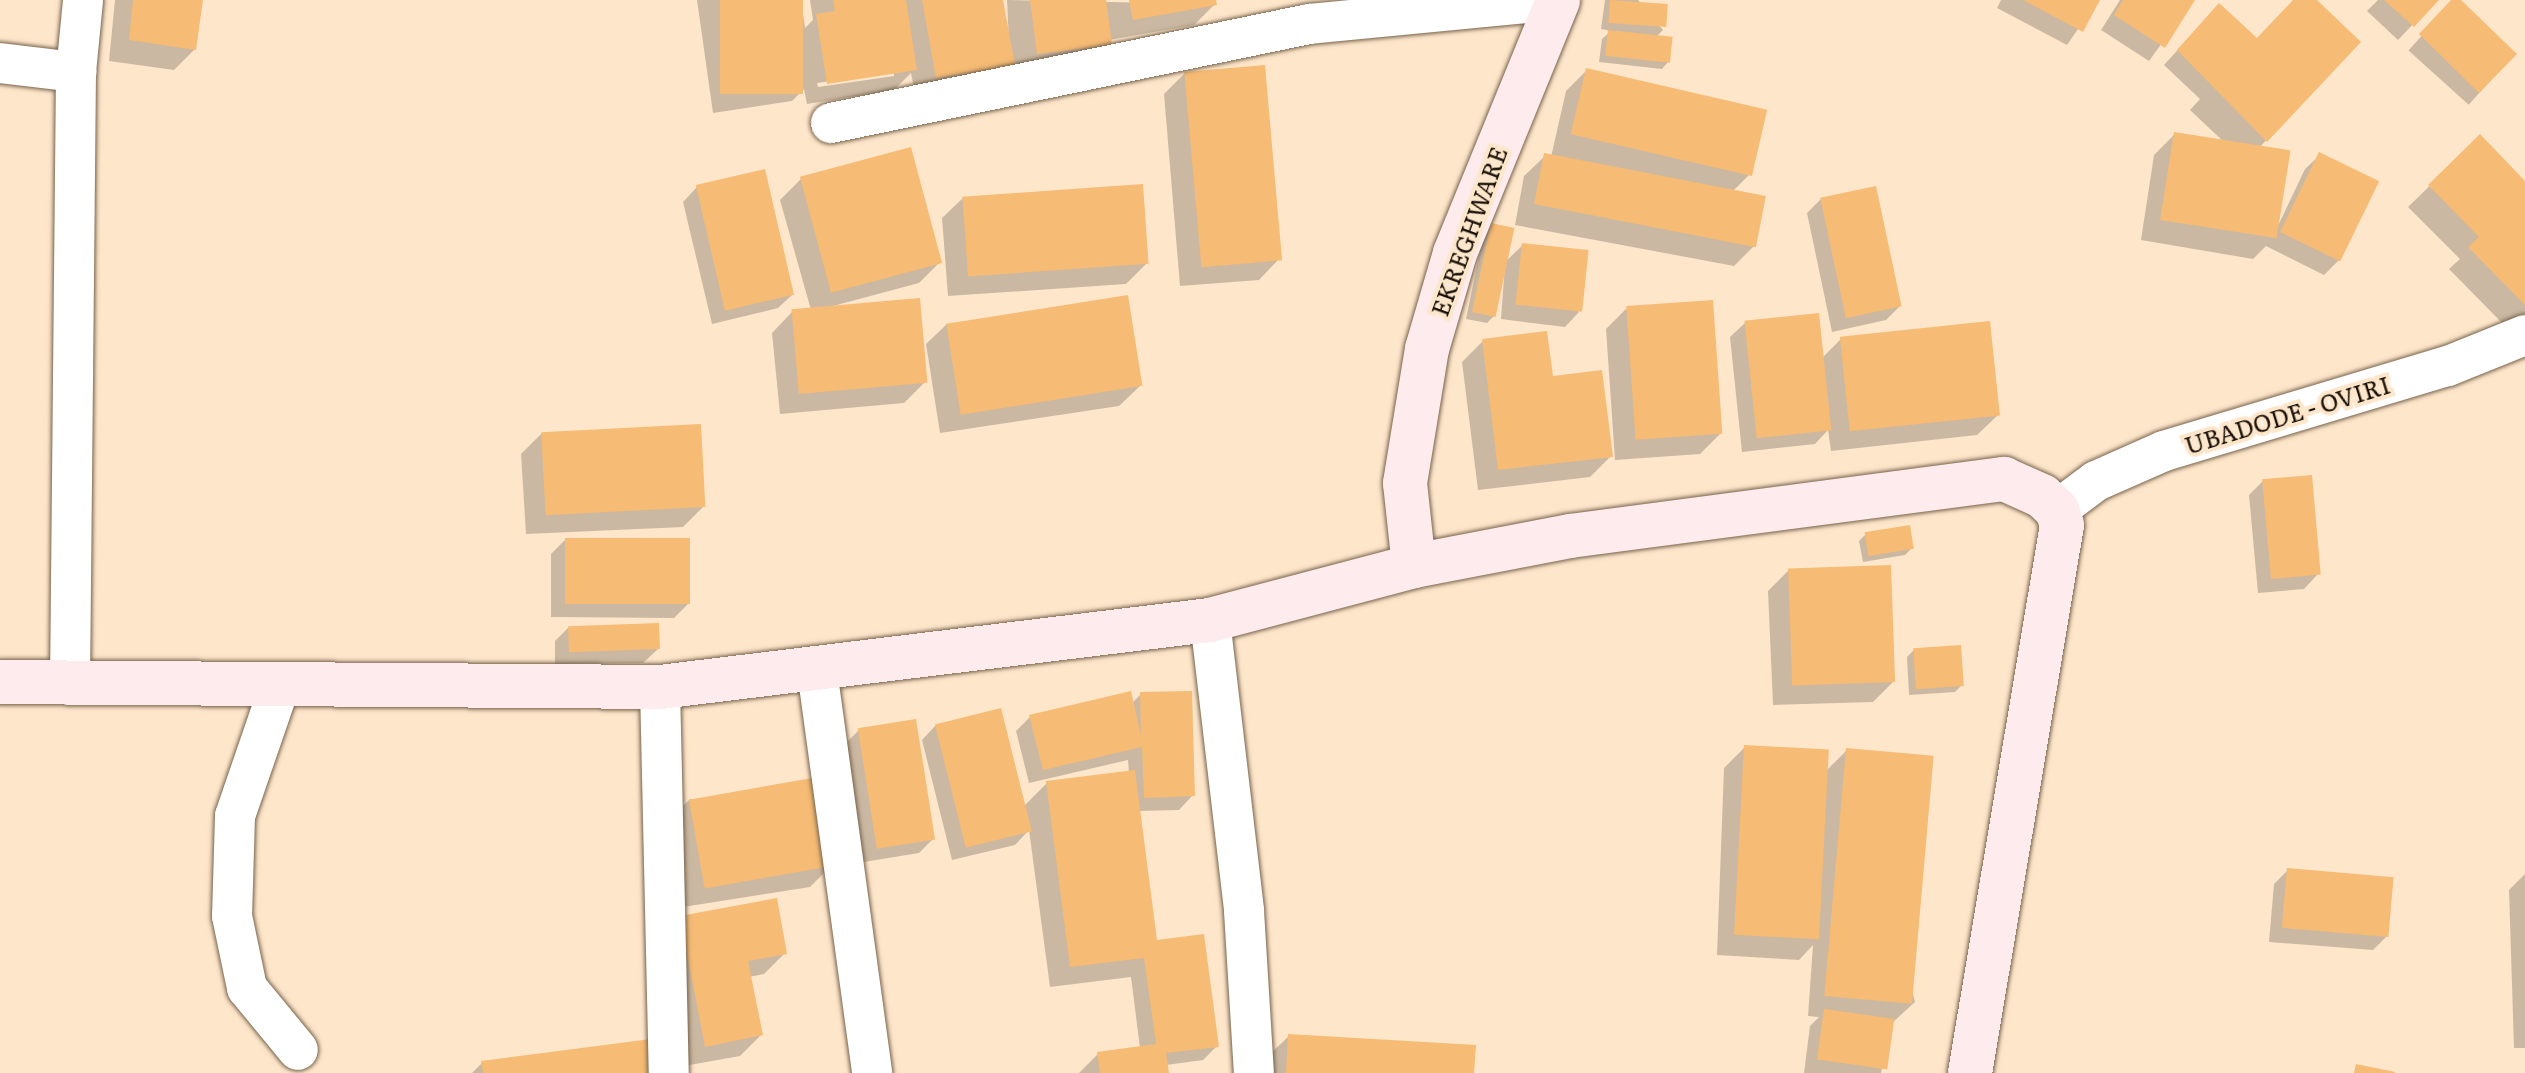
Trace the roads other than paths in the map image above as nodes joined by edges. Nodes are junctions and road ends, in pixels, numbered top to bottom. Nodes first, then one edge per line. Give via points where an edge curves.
1 (83, 0) edge
2 (1558, 0) edge
3 (0, 63) edge
4 (76, 72) junction
5 (831, 123) dead end
6 (2525, 335) edge
7 (2057, 510) junction
8 (1414, 566) junction
9 (1210, 620) junction
10 (817, 670) junction
11 (70, 685) junction
12 (0, 687) edge
13 (660, 687) junction
14 (279, 688) junction
15 (298, 1050) dead end
16 (669, 1073) edge
17 (872, 1073) edge
18 (1254, 1073) edge
19 (1970, 1073) edge

1 - 4 street
2 - 5 street via 1309,24
2 - 8 street, EKREGHWARE via 1455,253 1427,349 1405,483
3 - 4 street
4 - 11 street
6 - 7 street, UBADODE - OVIRI via 2448,366 2164,451 2096,481
7 - 8 street via 2042,496 2004,479 1570,536
7 - 19 street via 2060,542
8 - 9 street
9 - 10 street
9 - 18 street via 1244,911
10 - 13 street
10 - 17 street
11 - 12 street
11 - 14 street
13 - 14 street
13 - 16 street
14 - 15 street via 235,816 232,916 247,988

